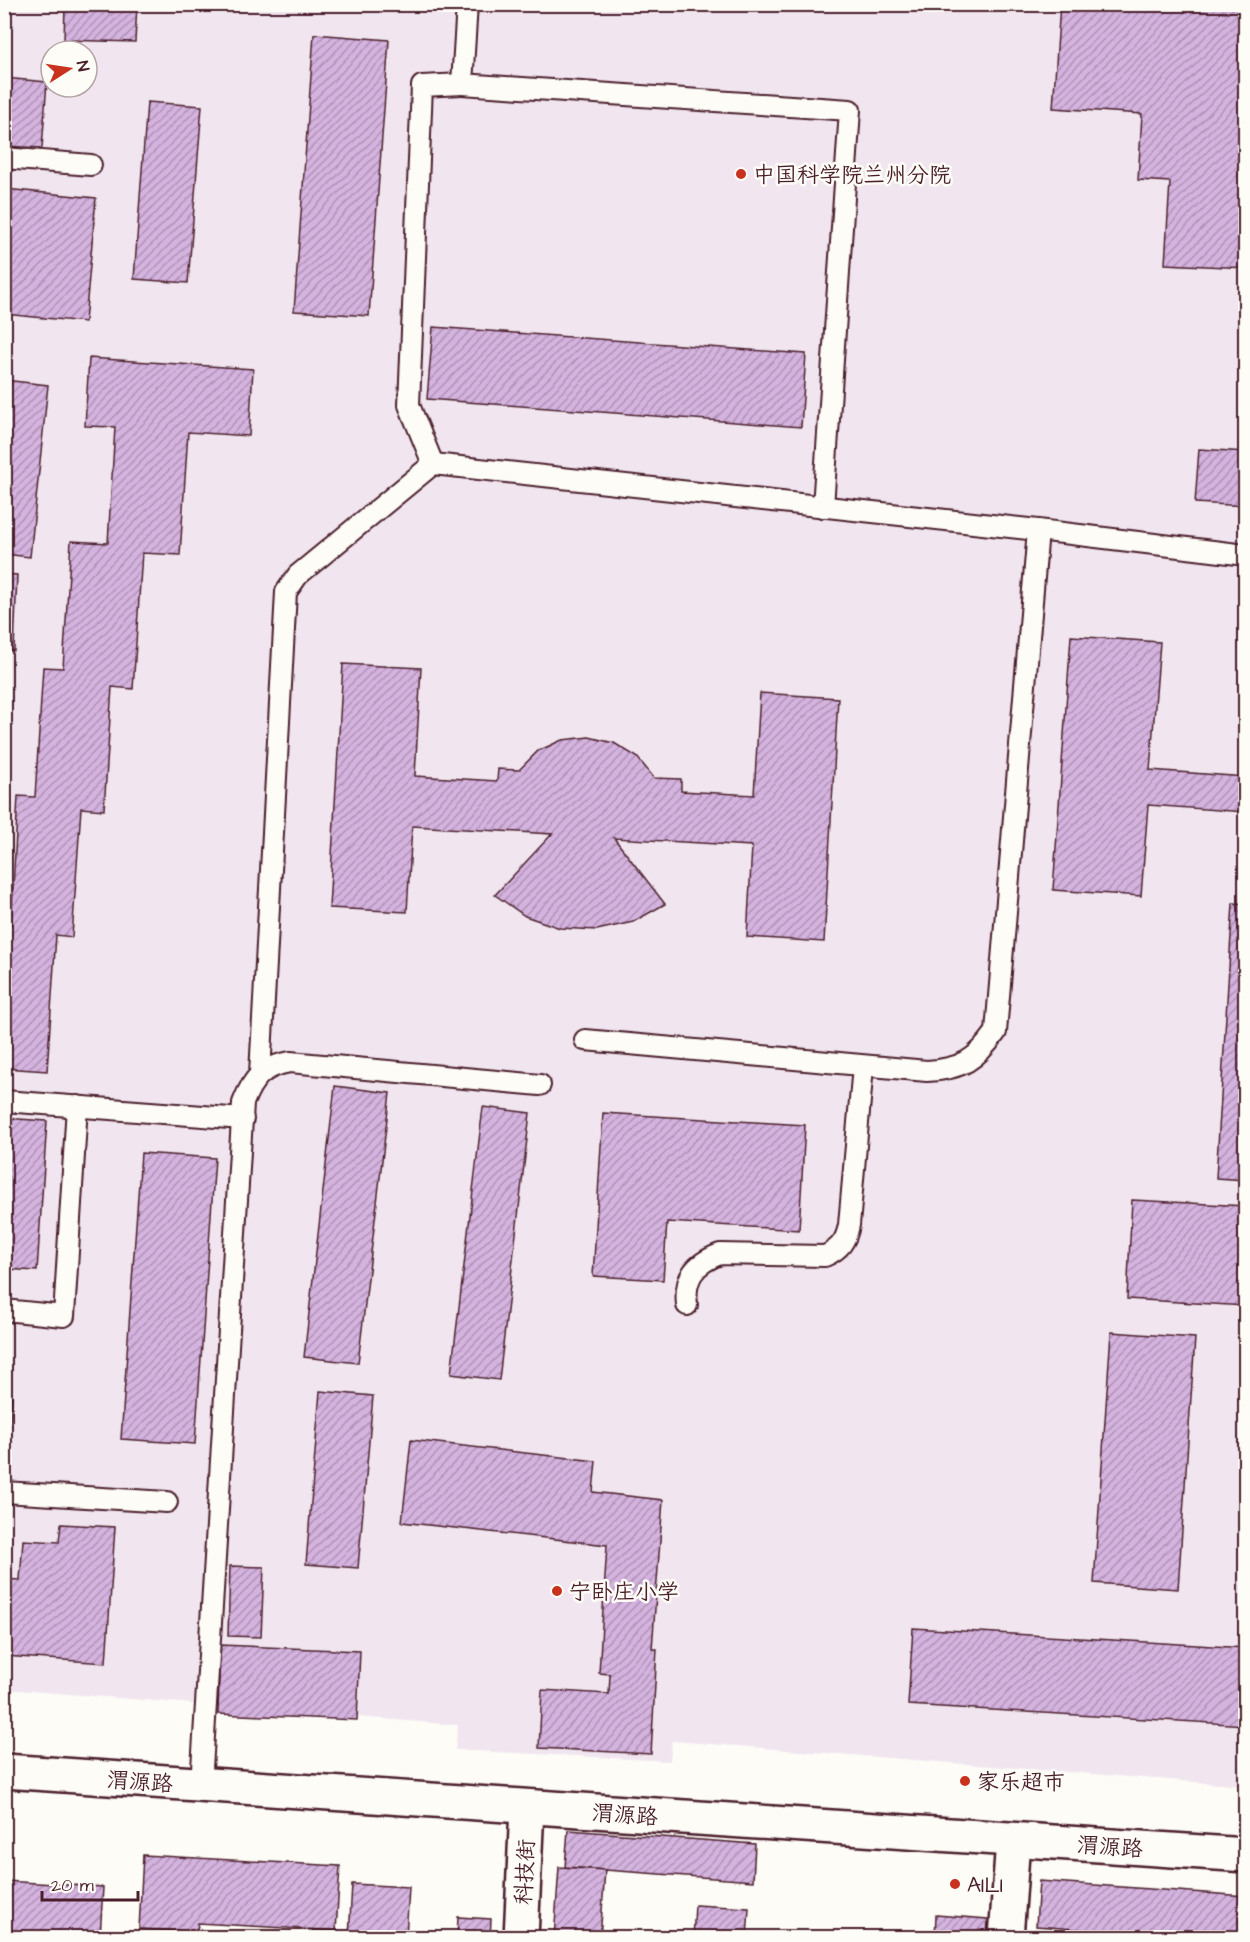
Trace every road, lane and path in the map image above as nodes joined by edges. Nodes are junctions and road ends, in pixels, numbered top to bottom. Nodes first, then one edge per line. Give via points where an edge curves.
1 (467, 4) edge
2 (462, 84) junction
3 (4, 158) edge
4 (91, 165) dead end
5 (434, 464) junction
6 (823, 507) junction
7 (1038, 530) junction
8 (1245, 555) edge
9 (585, 1040) dead end
10 (863, 1066) junction
11 (260, 1074) junction
12 (540, 1085) dead end
13 (4, 1101) edge
14 (77, 1106) junction
15 (243, 1119) junction
16 (687, 1305) dead end
17 (4, 1310) edge
18 (4, 1492) edge
19 (167, 1502) dead end
20 (4, 1771) edge
21 (201, 1785) junction
22 (527, 1807) junction
23 (1013, 1840) junction
24 (1245, 1855) edge
25 (521, 1938) edge
26 (1006, 1938) edge

1 - 2 lane
2 - 5 lane via 422,86 409,405
2 - 6 lane via 850,110
3 - 4 lane
5 - 6 lane
5 - 11 lane via 298,575 286,592
6 - 7 lane
7 - 8 lane
7 - 10 lane via 996,1032 967,1063 948,1070
9 - 10 lane
10 - 16 lane via 849,1225 842,1245 825,1256 720,1254 707,1258 689,1278
11 - 12 lane via 274,1065 290,1062
11 - 15 lane via 249,1087
13 - 14 lane
14 - 15 lane
14 - 17 lane via 64,1316
15 - 21 lane
18 - 19 lane
20 - 21 street, 渭源路
21 - 22 street, 渭源路
22 - 23 street, 渭源路
22 - 25 street, 科技街
23 - 24 street, 渭源路
23 - 26 street

